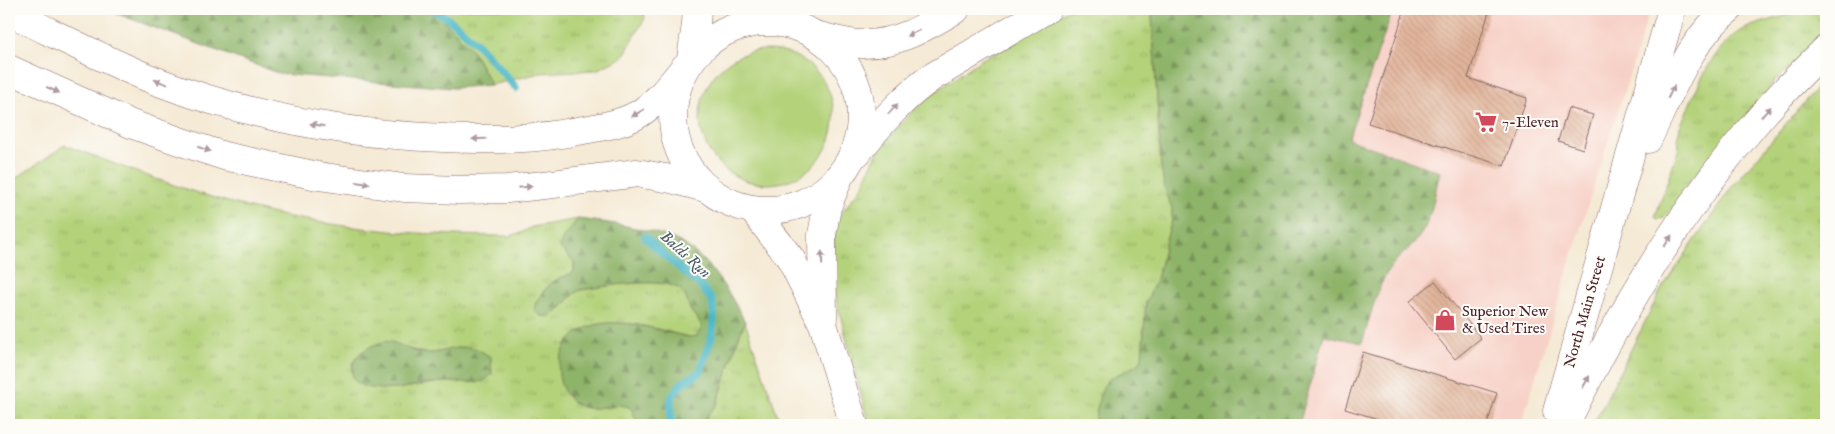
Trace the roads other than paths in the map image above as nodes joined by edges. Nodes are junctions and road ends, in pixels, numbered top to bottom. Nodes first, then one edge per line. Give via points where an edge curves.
1 (697, 9) edge
2 (758, 9) edge
3 (956, 9) edge
4 (1046, 9) edge
5 (1672, 9) edge
6 (1729, 9) edge
7 (9, 12) edge
8 (781, 22) junction
9 (817, 36) junction
10 (1826, 49) edge
11 (688, 63) junction
12 (9, 69) edge
13 (845, 170) junction
14 (705, 188) junction
15 (1618, 198) junction
16 (753, 210) junction
17 (823, 324) junction
18 (854, 425) edge
19 (1553, 425) edge
20 (1565, 425) edge

1 - 11 main road
2 - 8 main road
3 -> 9 main road via 895,41 860,44
13 -> 4 main road via 884,119 916,88
5 - 15 main road, North Main Street
15 -> 6 main road, North Main Street via 1693,49 1711,25
11 -> 7 main road via 660,96 636,115 599,127 513,139 422,137 371,133 241,109 155,80
8 - 9 main road
8 - 11 main road via 761,21 722,33 705,44
9 - 13 main road via 839,54 854,78 862,106 861,134
20 -> 10 main road via 1646,274 1700,193 1748,131
11 - 14 main road via 675,92 673,127 676,144 688,168
12 -> 14 main road via 131,124 179,141 224,156 318,176 404,188 459,190 553,184 636,173
13 - 16 main road via 814,199 785,210
17 -> 13 main road via 822,235 827,207
14 - 16 main road via 736,206
15 - 19 main road, North Main Street
16 - 17 main road via 790,259
17 - 18 main road

